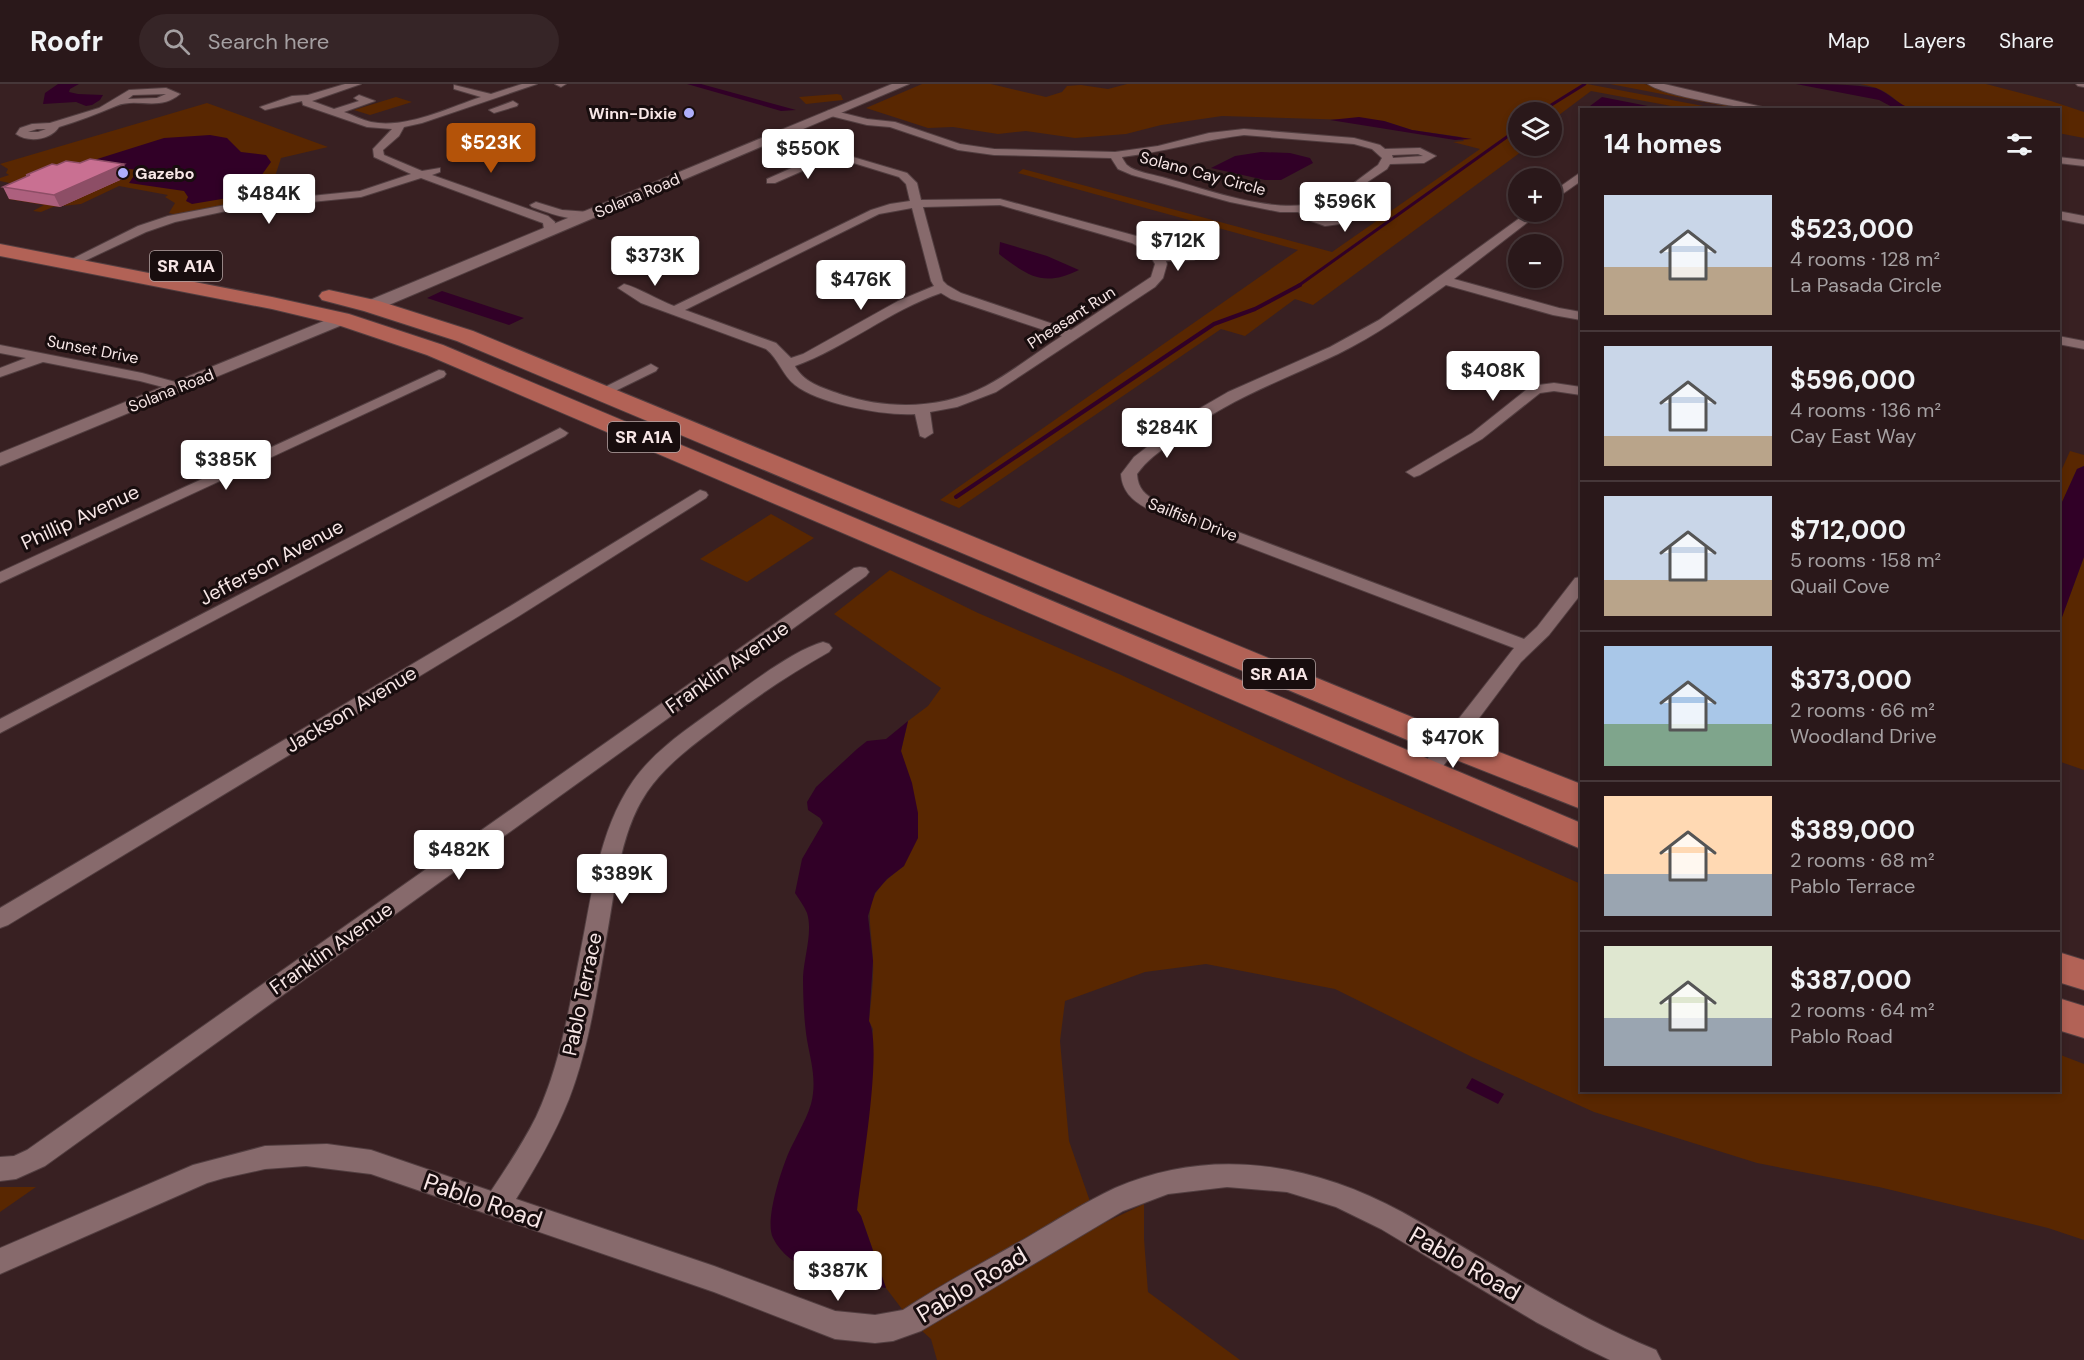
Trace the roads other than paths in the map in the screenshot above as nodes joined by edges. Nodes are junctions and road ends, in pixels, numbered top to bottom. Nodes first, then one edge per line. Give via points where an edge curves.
1 (141, 84) edge
2 (356, 84) edge
3 (532, 84) edge
4 (1653, 84) edge
5 (894, 85) edge
6 (457, 87) dead end
7 (132, 92) junction
8 (359, 98) dead end
9 (485, 98) junction
10 (307, 99) junction
11 (119, 102) junction
12 (265, 107) dead end
13 (504, 107) dead end
14 (1760, 108) edge
15 (837, 111) junction
16 (335, 112) junction
17 (413, 122) junction
18 (52, 126) dead end
19 (399, 126) junction
20 (384, 127) junction
21 (430, 128) dead end
22 (364, 133) dead end
23 (775, 137) junction
24 (834, 153) junction
25 (1115, 155) junction
26 (2060, 160) edge
27 (2084, 163) edge
28 (435, 175) junction
29 (1580, 176) edge
30 (771, 181) dead end
31 (1562, 190) edge
32 (917, 204) junction
33 (1322, 205) junction
34 (1301, 209) junction
35 (2060, 215) edge
36 (589, 216) junction
37 (2084, 220) edge
38 (1522, 222) edge
39 (549, 232) junction
40 (0, 233) edge
41 (0, 250) edge
42 (135, 256) dead end
43 (1194, 256) dead end
44 (92, 257) junction
45 (1159, 258) junction
46 (1443, 280) junction
47 (624, 288) dead end
48 (942, 288) junction
49 (311, 291) dead end
50 (371, 306) junction
51 (675, 310) junction
52 (1580, 316) edge
53 (341, 319) junction
54 (1073, 335) junction
55 (2060, 340) edge
56 (2084, 345) edge
57 (0, 349) edge
58 (42, 357) junction
59 (788, 364) junction
60 (651, 368) dead end
61 (0, 373) edge
62 (439, 374) dead end
63 (178, 387) junction
64 (1580, 391) edge
65 (602, 392) junction
66 (922, 410) junction
67 (694, 431) junction
68 (560, 433) dead end
69 (925, 433) dead end
70 (666, 446) junction
71 (0, 460) edge
72 (1414, 472) dead end
73 (700, 495) dead end
74 (1015, 565) junction
75 (860, 572) dead end
76 (0, 578) edge
77 (1580, 583) edge
78 (990, 585) junction
79 (1527, 646) junction
80 (823, 648) dead end
81 (0, 727) edge
82 (1447, 744) junction
83 (1428, 772) junction
84 (1580, 797) edge
85 (1580, 837) edge
86 (0, 919) edge
87 (2060, 968) edge
88 (2084, 975) edge
89 (2060, 1015) edge
90 (2084, 1022) edge
91 (0, 1169) edge
92 (496, 1206) junction
93 (0, 1262) edge
94 (1646, 1360) edge

1 - 7 street
2 - 10 street
3 - 9 street
4 - 14 street
5 - 15 street, Solana Road
6 - 9 street
7 - 11 street
7 - 11 street via 175,94 159,101
8 - 16 street via 370,101
9 - 13 street
9 - 17 street
10 - 12 street via 296,98
10 - 16 street via 309,105
11 - 18 street
15 - 23 street, Solana Road
15 - 25 street, Solano Cay Circle via 978,150
16 - 20 street
17 - 19 street
17 - 21 street
19 - 20 street
19 - 28 street via 377,153 384,160
20 - 22 street
23 - 24 street
23 - 36 street, Solana Road
24 - 30 street
24 - 32 street via 903,175 911,183
25 - 33 street, Solano Cay Circle via 1244,132 1348,140 1371,145 1386,156 1383,167
25 - 34 street, Solano Cay Circle via 1122,167 1136,173 1260,206
26 - 27 street
28 - 36 street via 550,211
28 - 39 street via 544,219 549,222
28 - 44 street via 357,201 272,206 181,224
29 - 31 street
32 - 45 street via 1011,204 1128,236 1144,243
32 - 48 street
32 - 51 street via 875,212
33 - 34 street, Solano Cay Circle
33 - 34 street via 1341,218 1332,223 1322,222
35 - 37 street
36 - 39 street, Solana Road
38 - 46 street, Sailfish Drive
39 - 50 street, Solana Road
40 - 44 main road, SR A1A
41 - 44 main road, SR A1A
42 - 44 main road, SR A1A
43 - 45 street
44 - 53 main road, SR A1A
45 - 54 street, Pheasant Run via 1160,271 1150,284
46 - 52 street
46 - 79 street, Sailfish Drive via 1361,337 1206,410 1139,460 1128,480 1133,492 1152,505
47 - 51 street, Pheasant Run
48 - 54 street
48 - 59 street via 814,355
49 - 50 main road, SR A1A
50 - 53 main road
50 - 65 main road, SR A1A via 465,336
51 - 59 street, Pheasant Run via 771,346
53 - 63 street, Solana Road
53 - 70 main road, SR A1A via 435,350
54 - 66 street, Pheasant Run via 991,389 960,402
55 - 56 street
57 - 58 street, Sunset Drive
58 - 61 street
58 - 63 street, Sunset Drive
59 - 66 street, Pheasant Run via 799,381 841,399 878,408
60 - 65 street
62 - 76 street, Phillip Avenue
63 - 71 street, Solana Road
64 - 72 street via 1554,387 1532,392 1477,436
65 - 67 main road, SR A1A
66 - 69 street
67 - 70 main road
67 - 74 main road, SR A1A
68 - 81 street, Jefferson Avenue
70 - 78 main road, SR A1A
73 - 86 street, Jackson Avenue via 513,612
74 - 78 main road
74 - 82 main road, SR A1A
75 - 91 street, Franklin Avenue via 36,1158
77 - 79 street
78 - 83 main road, SR A1A
79 - 82 street
80 - 92 street, Pablo Terrace via 769,678 686,740 656,766 627,806 554,1110 536,1146
82 - 83 street
82 - 84 main road, SR A1A
83 - 85 main road, SR A1A
87 - 88 main road
89 - 90 main road
92 - 93 street, Pablo Road via 341,1155 271,1155 194,1176
92 - 94 street, Pablo Road via 714,1279 835,1325 875,1329 911,1321 1137,1191 1204,1175 1278,1179 1310,1186 1372,1210 1580,1330

